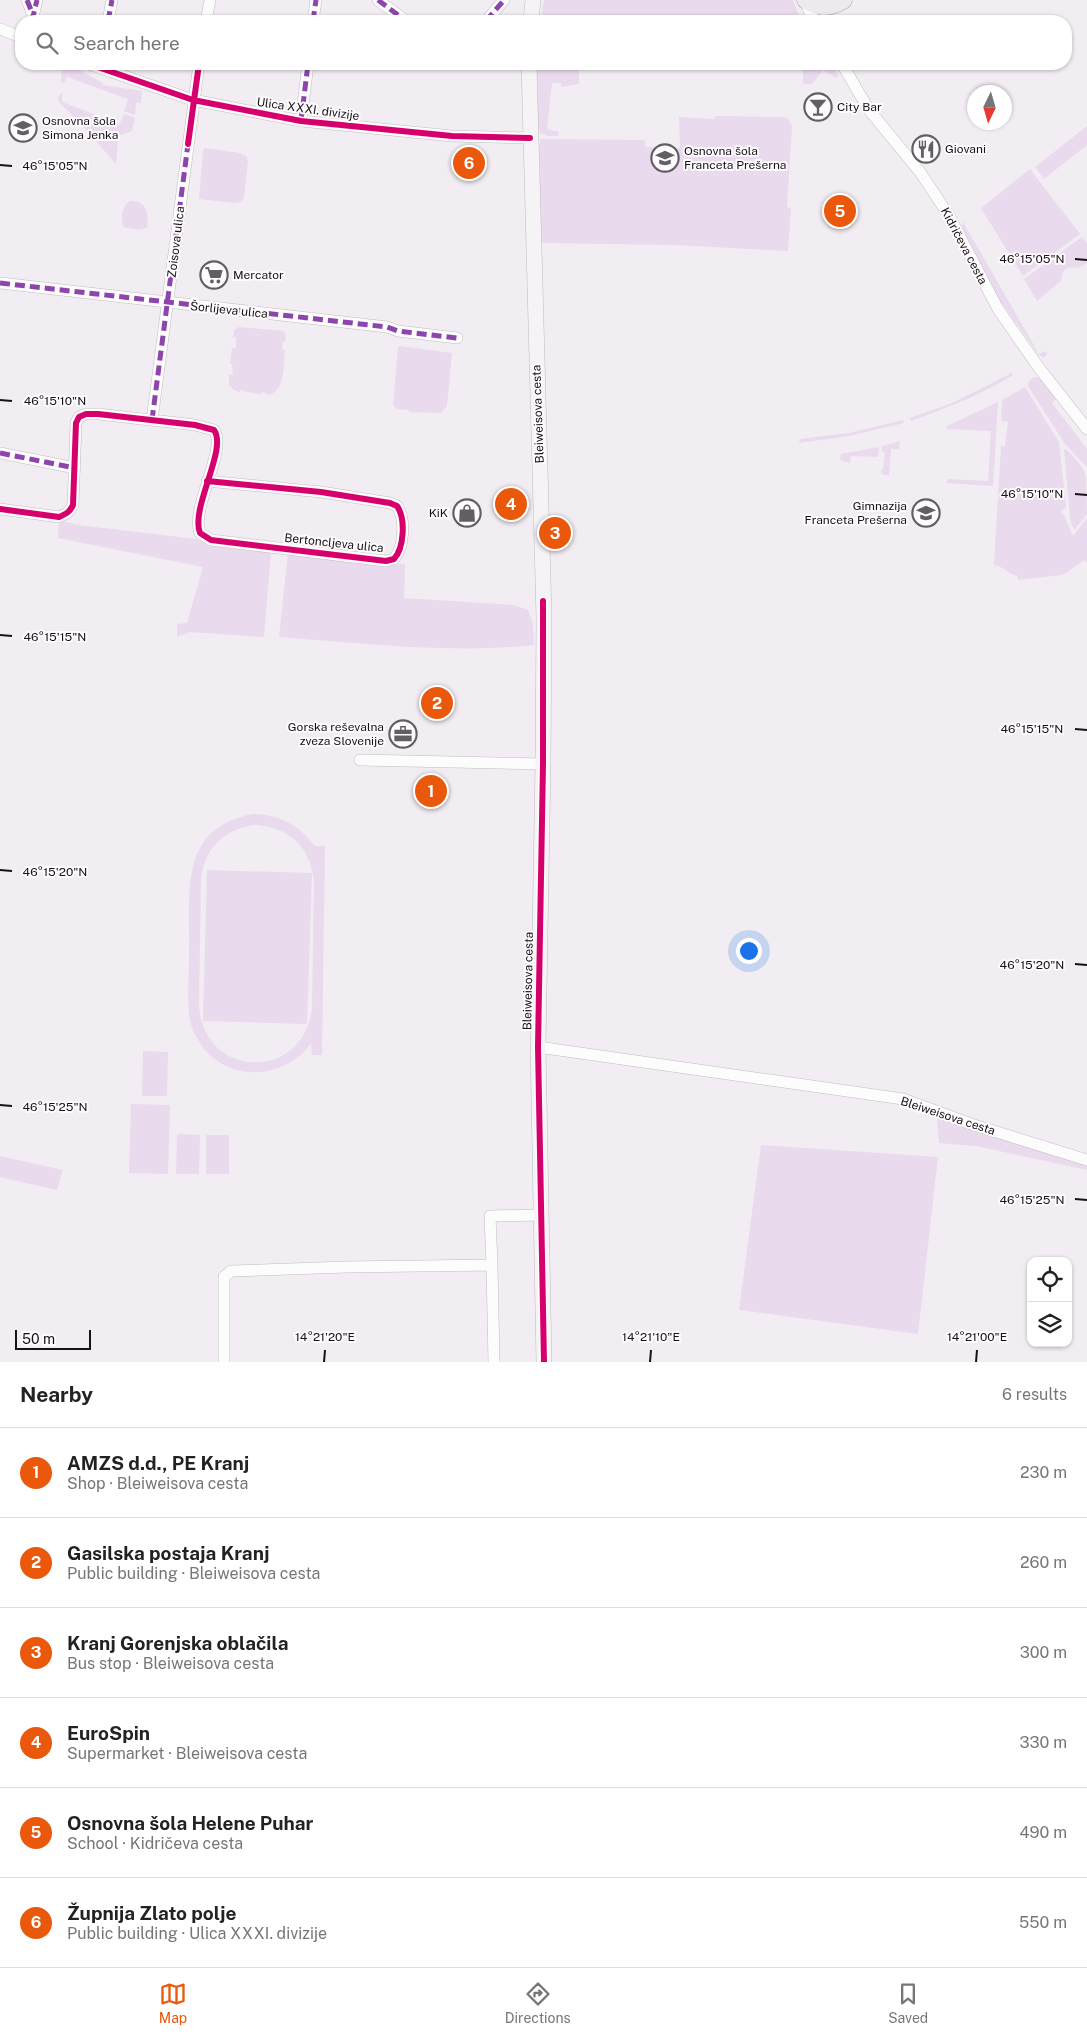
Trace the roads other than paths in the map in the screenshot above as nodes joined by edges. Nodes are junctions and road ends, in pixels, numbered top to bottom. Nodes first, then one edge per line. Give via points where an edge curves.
1 (27, 0) edge
2 (37, 0) edge
3 (112, 0) edge
4 (210, 0) edge
5 (316, 0) edge
6 (504, 0) edge
7 (532, 0) edge
8 (806, 0) edge
9 (843, 0) edge
10 (382, 1) edge
11 (31, 15) edge
12 (33, 15) edge
13 (109, 15) edge
14 (207, 15) edge
15 (314, 15) edge
16 (399, 15) edge
17 (491, 15) edge
18 (531, 15) edge
19 (811, 15) edge
20 (0, 29) edge
21 (15, 35) edge
22 (106, 70) edge
23 (198, 70) edge
24 (307, 70) edge
25 (529, 70) edge
26 (846, 70) edge
27 (193, 100) junction
28 (301, 122) junction
29 (530, 138) junction
30 (0, 283) edge
31 (169, 304) junction
32 (457, 338) dead end
33 (152, 420) junction
34 (1087, 428) edge
35 (0, 453) edge
36 (75, 468) junction
37 (208, 481) junction
38 (0, 510) edge
39 (360, 760) dead end
40 (543, 764) junction
41 (538, 1047) junction
42 (1087, 1160) edge
43 (541, 1215) junction
44 (492, 1265) junction
45 (224, 1362) edge
46 (494, 1362) edge
47 (544, 1362) edge

1 - 11 street
2 - 12 street
3 - 13 street
4 - 14 street
5 - 15 street
6 - 17 street
7 - 18 main road
8 - 9 main road via 816,6 827,7
8 - 19 street
10 - 16 street
20 - 21 street
22 - 27 street, Ulica XXXI. divizije
23 - 27 street, Zoisova ulica
24 - 28 street
25 - 29 main road, Bleiweisova cesta
26 - 34 street, Kidričeva cesta via 869,110 920,172 948,214 998,309 1039,368
27 - 28 street, Ulica XXXI. divizije
27 - 31 street, Zoisova ulica
28 - 29 street, Ulica XXXI. divizije via 452,136
29 - 40 main road, Bleiweisova cesta via 542,535
30 - 31 street, Šorlijeva ulica
31 - 32 street, Šorlijeva ulica via 387,327
31 - 33 street, Zoisova ulica
33 - 36 street, Bertoncljeva ulica via 95,414 79,417
33 - 37 street, Bertoncljeva ulica via 214,430 218,440
35 - 36 street
36 - 38 street, Bertoncljeva ulica via 73,505 65,515
37 - 37 street, Bertoncljeva ulica via 198,528 211,540 386,561 394,559 400,550 402,518 397,506 390,503 321,492
39 - 40 street
40 - 41 main road, Bleiweisova cesta
41 - 42 street, Bleiweisova cesta via 903,1100
41 - 43 main road, Bleiweisova cesta
43 - 44 street via 490,1216
43 - 47 main road, Bleiweisova cesta
44 - 45 street via 231,1272 224,1277
44 - 46 street

